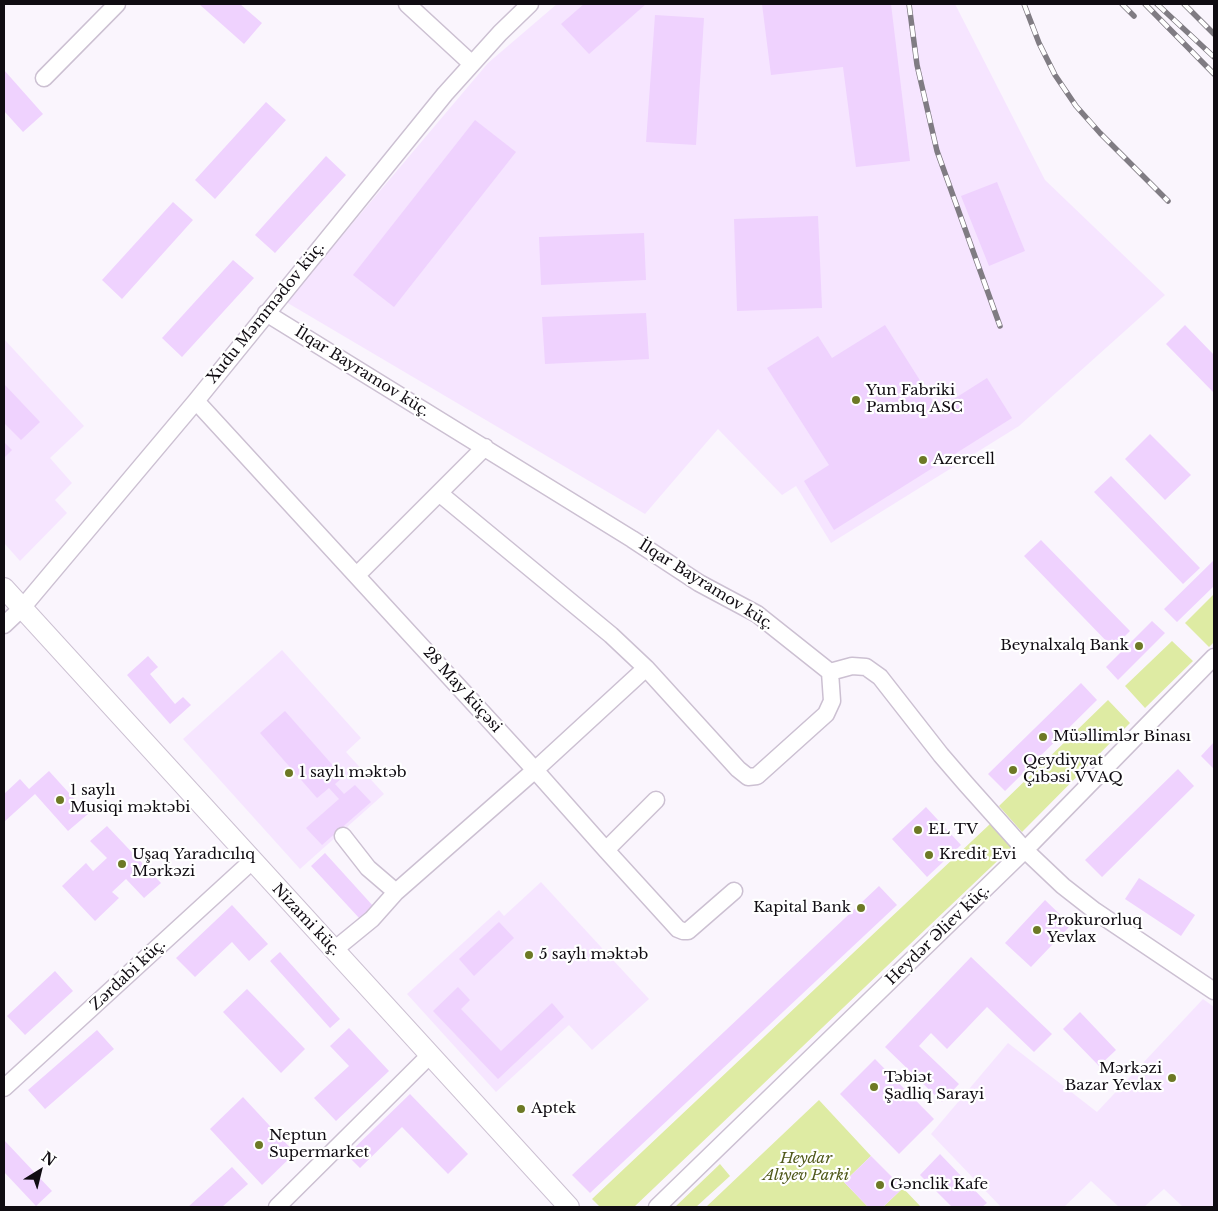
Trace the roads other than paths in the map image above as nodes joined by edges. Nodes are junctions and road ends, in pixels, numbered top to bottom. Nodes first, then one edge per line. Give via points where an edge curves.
1 (117, 4) edge
2 (407, 4) edge
3 (530, 4) edge
4 (472, 64) junction
5 (44, 78) dead end
6 (266, 312) junction
7 (196, 401) junction
8 (484, 447) junction
9 (439, 493) junction
10 (357, 575) junction
11 (4, 588) edge
12 (22, 608) junction
13 (4, 625) edge
14 (1214, 657) edge
15 (646, 668) junction
16 (830, 672) junction
17 (535, 770) junction
18 (656, 800) dead end
19 (343, 836) dead end
20 (606, 850) junction
21 (1025, 850) junction
22 (252, 861) junction
23 (734, 891) dead end
24 (396, 892) junction
25 (334, 950) junction
26 (1214, 991) edge
27 (430, 1056) junction
28 (4, 1088) edge
29 (277, 1207) edge
30 (569, 1207) edge
31 (656, 1207) edge

1 - 5 street
2 - 4 street
3 - 4 street, Xudu Məmmədov küç.
4 - 6 street, Xudu Məmmədov küç.
6 - 7 street, Xudu Məmmədov küç.
6 - 8 street, İlqar Bayramov küç.
7 - 10 street, 28 May küçəsi
7 - 12 street, Xudu Məmmədov küç.
8 - 9 street
8 - 16 street, İlqar Bayramov küç. via 699,583 757,614
9 - 10 street
9 - 15 street via 611,635
10 - 17 street, 28 May küçəsi
11 - 12 main road, Nizami küç.
12 - 13 street, Xudu Məmmədov küç.
12 - 22 main road, Nizami küç.
14 - 21 street, Heydər Əliev küç.
15 - 16 street via 748,777 757,776 826,714 832,701
15 - 17 street
16 - 21 street via 852,666 866,667 880,677 941,755
17 - 20 street, 28 May küçəsi
17 - 24 street
18 - 20 street
19 - 24 street via 368,868
20 - 23 street, 28 May küçəsi via 682,931 688,931
21 - 26 street via 1063,886 1096,911
21 - 31 street, Heydər Əliev küç.
22 - 25 main road, Nizami küç.
22 - 28 street, Zərdabi küç.
24 - 25 street via 372,919
25 - 27 main road, Nizami küç.
27 - 29 street
27 - 30 main road, Nizami küç.

